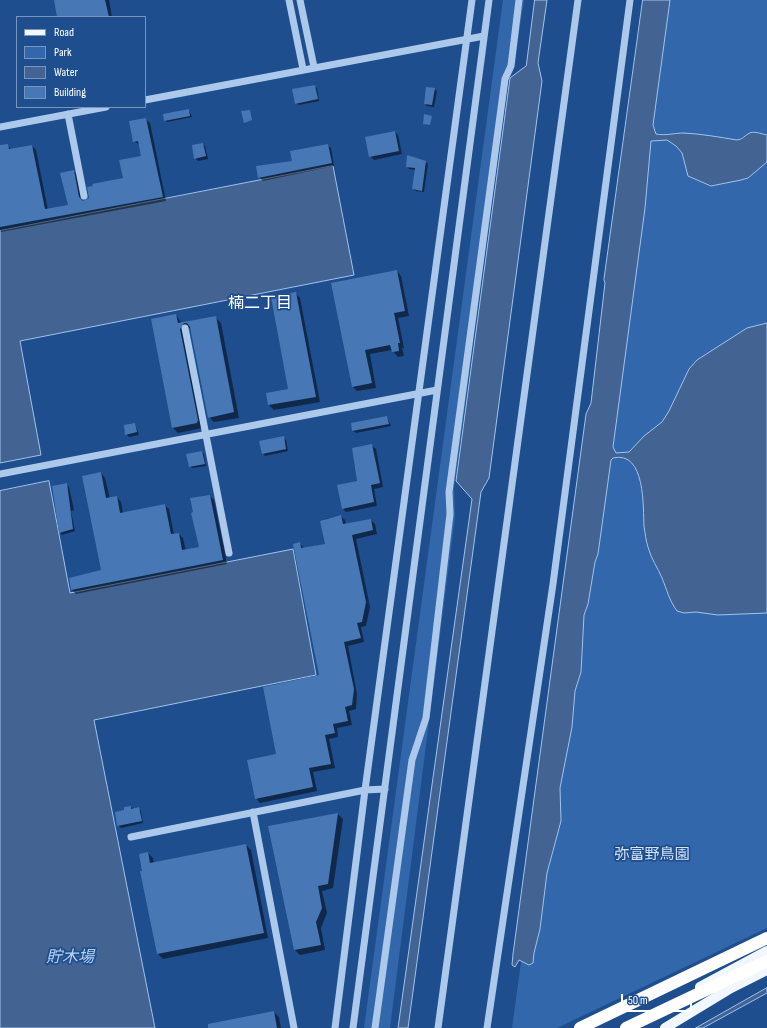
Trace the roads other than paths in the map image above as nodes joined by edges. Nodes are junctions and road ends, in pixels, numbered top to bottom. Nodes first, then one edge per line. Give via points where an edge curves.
1 (289, 0) edge
2 (300, 0) edge
3 (472, 0) edge
4 (489, 0) edge
5 (519, 0) edge
6 (578, 0) edge
7 (630, 0) edge
8 (484, 36) junction
9 (467, 38) junction
10 (314, 67) junction
11 (303, 69) junction
12 (146, 100) edge
13 (101, 108) edge
14 (68, 114) junction
15 (0, 127) edge
16 (84, 196) dead end
17 (185, 328) dead end
18 (437, 390) junction
19 (418, 394) junction
20 (206, 435) junction
21 (0, 474) edge
22 (229, 553) dead end
23 (385, 789) junction
24 (365, 790) junction
25 (253, 812) junction
26 (131, 837) dead end
27 (767, 938) edge
28 (767, 951) edge
29 (767, 961) edge
30 (767, 970) edge
31 (294, 1028) edge
32 (335, 1028) edge
33 (353, 1028) edge
34 (375, 1028) edge
35 (438, 1028) edge
36 (487, 1028) edge
37 (580, 1028) edge
38 (626, 1028) edge
39 (631, 1028) edge
40 (665, 1028) edge

1 - 11 street
2 - 10 street
3 - 9 street
4 - 8 street
5 - 34 street via 450,485 450,514 426,718 412,760
6 - 35 street
7 - 36 street via 554,576
8 - 9 street
8 - 18 street
9 - 10 street
9 - 19 street
10 - 11 street
11 - 12 street
13 - 14 street
14 - 15 street
14 - 16 street
17 - 20 street
18 - 19 street
18 - 23 street
19 - 20 street
19 - 24 street
20 - 21 street
20 - 22 street
23 - 24 street
23 - 33 street
24 - 25 street
24 - 32 street
25 - 26 street
25 - 31 street
27 - 37 highway
28 - 39 main road via 722,974
29 - 38 highway, bridge
30 - 40 main road via 731,988

